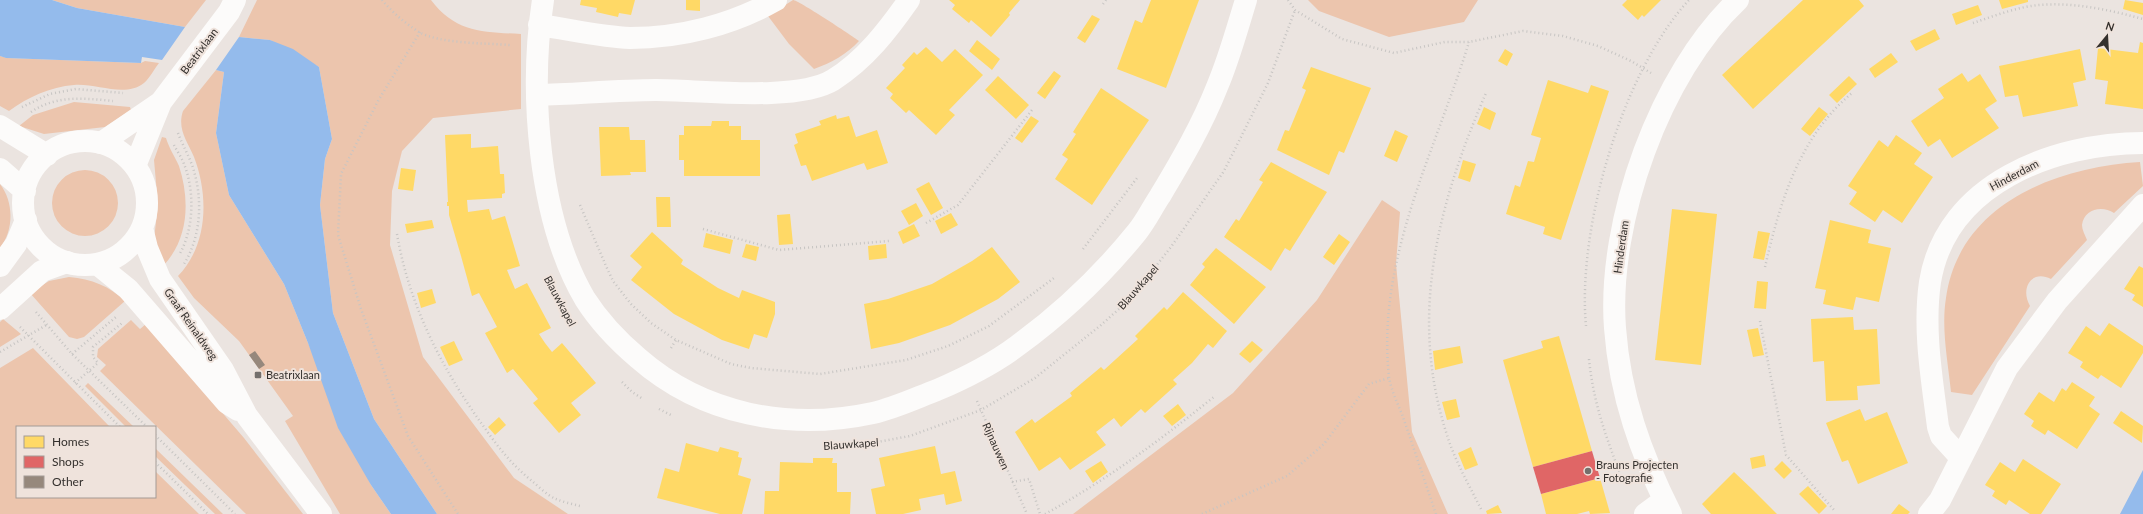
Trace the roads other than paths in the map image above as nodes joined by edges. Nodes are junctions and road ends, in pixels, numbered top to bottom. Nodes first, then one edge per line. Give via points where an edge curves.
1 (543, 0) edge
2 (776, 0) edge
3 (909, 0) edge
4 (1246, 0) edge
5 (1738, 0) edge
6 (232, 6) edge
7 (539, 25) junction
8 (538, 96) junction
9 (164, 97) junction
10 (0, 126) edge
11 (101, 143) junction
12 (2143, 143) edge
13 (47, 155) junction
14 (135, 166) junction
15 (0, 169) edge
16 (25, 191) junction
17 (2143, 205) edge
18 (26, 220) junction
19 (142, 228) junction
20 (67, 262) junction
21 (97, 264) junction
22 (0, 266) edge
23 (1, 308) edge
24 (247, 416) junction
25 (1960, 458) junction
26 (1668, 507) edge
27 (321, 514) edge
28 (1645, 514) edge
29 (1929, 514) edge

1 - 7 street, Blauwkapel
2 - 7 street via 713,27 662,36 628,38
3 - 8 street via 875,46 855,64 832,81 808,89 784,93 654,90
4 - 8 street, Blauwkapel via 1215,93 1184,158 1139,229 1088,285 1017,347 966,377 897,406 824,420 789,420 742,412 693,396 655,373 622,344 595,314 575,281 550,206 542,162
5 - 26 street, Hinderdam via 1713,29 1674,86 1653,127 1629,203 1619,251 1615,327 1625,396 1634,430
6 - 9 street, Beatrixlaan
7 - 8 street, Blauwkapel
9 - 11 street, Beatrixlaan
9 - 14 street, Beatrixlaan
10 - 13 street
11 - 13 street via 77,142 61,146
11 - 14 street via 120,152
12 - 25 street, Hinderdam via 2120,143 2078,150 2023,168 1985,190 1959,218 1941,245 1931,281 1928,337 1938,427 1941,436
13 - 16 street via 35,167
14 - 19 street via 146,193 147,207
15 - 16 street
16 - 18 street
17 - 25 street via 2057,301 2007,368
18 - 20 street via 32,235 42,246 53,256
18 - 22 street via 16,244
19 - 21 street via 136,239 119,255
19 - 24 street, Graaf Reinaldweg via 160,279 223,370
20 - 21 street
20 - 23 street via 42,271
21 - 24 street, Graaf Reinaldweg via 128,289 227,403
24 - 27 street, Graaf Reinaldweg
25 - 29 street via 1940,500
26 - 28 street

